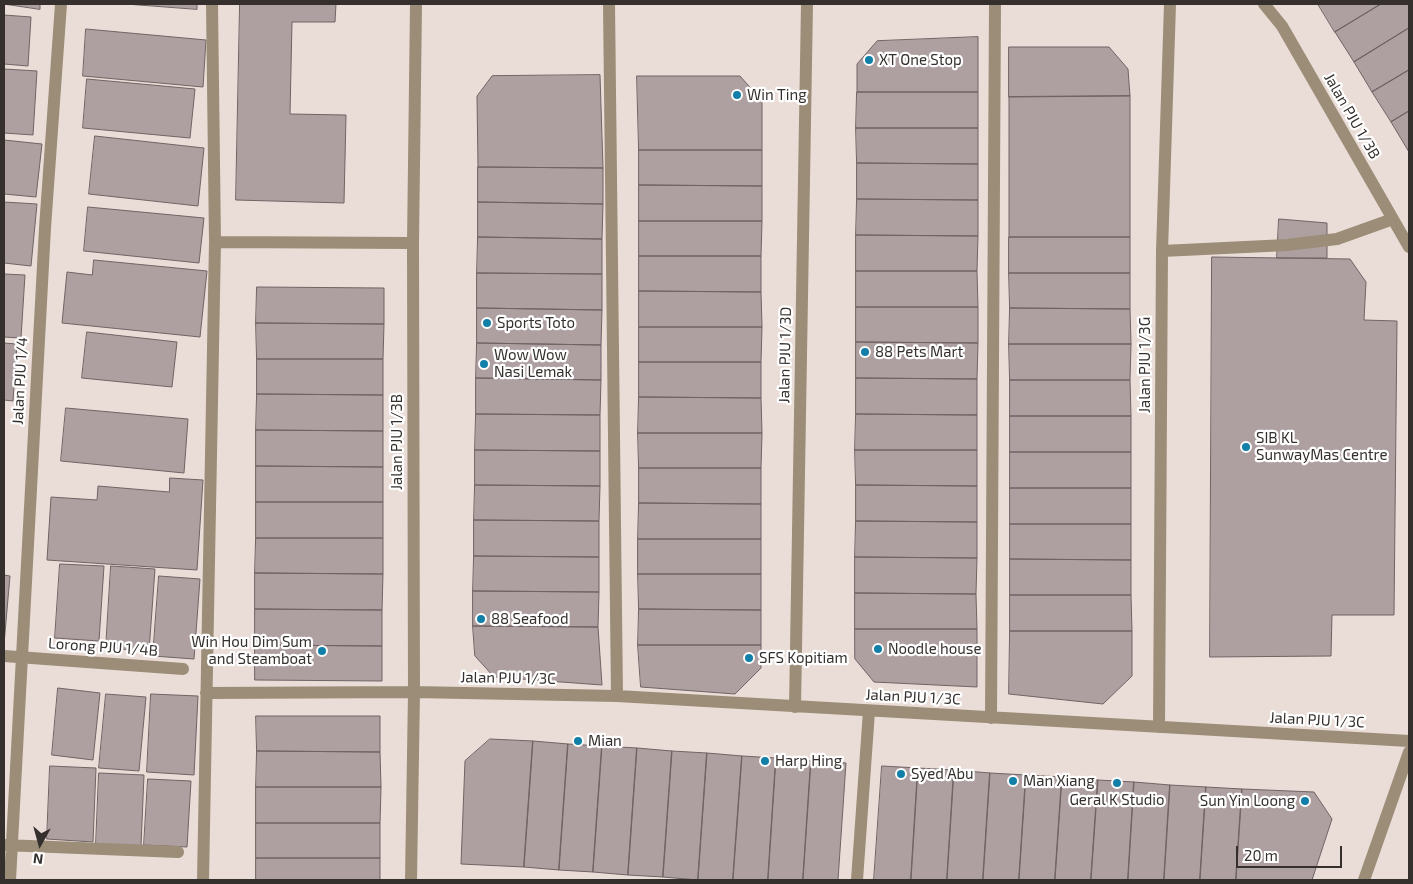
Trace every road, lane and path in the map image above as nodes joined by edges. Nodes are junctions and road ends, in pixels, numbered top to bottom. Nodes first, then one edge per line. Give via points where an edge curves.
1 (61, 4) edge
2 (212, 4) edge
3 (416, 4) edge
4 (609, 4) edge
5 (807, 4) edge
6 (995, 4) edge
7 (1170, 4) edge
8 (1264, 4) edge
9 (1393, 220) junction
10 (215, 242) junction
11 (413, 244) junction
12 (1409, 248) edge
13 (1162, 251) junction
14 (4, 656) edge
15 (20, 658) junction
16 (183, 669) dead end
17 (414, 692) junction
18 (206, 693) junction
19 (617, 696) junction
20 (795, 707) junction
21 (869, 711) junction
22 (991, 718) junction
23 (1159, 727) junction
24 (1409, 741) edge
25 (1409, 752) edge
26 (7, 845) edge
27 (178, 852) dead end
28 (10, 880) edge
29 (202, 880) edge
30 (411, 880) edge
31 (858, 880) edge
32 (1364, 880) edge

1 - 15 street, Jalan PJU 1/4
2 - 10 street
3 - 11 street, Jalan PJU 1/3B
4 - 19 street
5 - 20 street, Jalan PJU 1/3D
6 - 22 street
7 - 13 street, Jalan PJU 1/3G
8 - 9 street, Jalan PJU 1/3B via 1282,26
9 - 12 street, Jalan PJU 1/3B
9 - 13 street via 1337,238 1287,245
10 - 11 street
10 - 18 street
11 - 17 street, Jalan PJU 1/3B
13 - 23 street, Jalan PJU 1/3G
14 - 15 street, Lorong PJU 1/4B
15 - 16 street, Lorong PJU 1/4B
15 - 26 street, Jalan PJU 1/4
17 - 18 street, Jalan PJU 1/3C
17 - 19 street, Jalan PJU 1/3C
17 - 30 street, Jalan PJU 1/3B
18 - 29 street
19 - 20 street, Jalan PJU 1/3C
20 - 21 street, Jalan PJU 1/3C
21 - 22 street, Jalan PJU 1/3C
21 - 31 street
22 - 23 street, Jalan PJU 1/3C
23 - 24 street, Jalan PJU 1/3C
25 - 32 street
26 - 27 street
26 - 28 street, Jalan PJU 1/4

